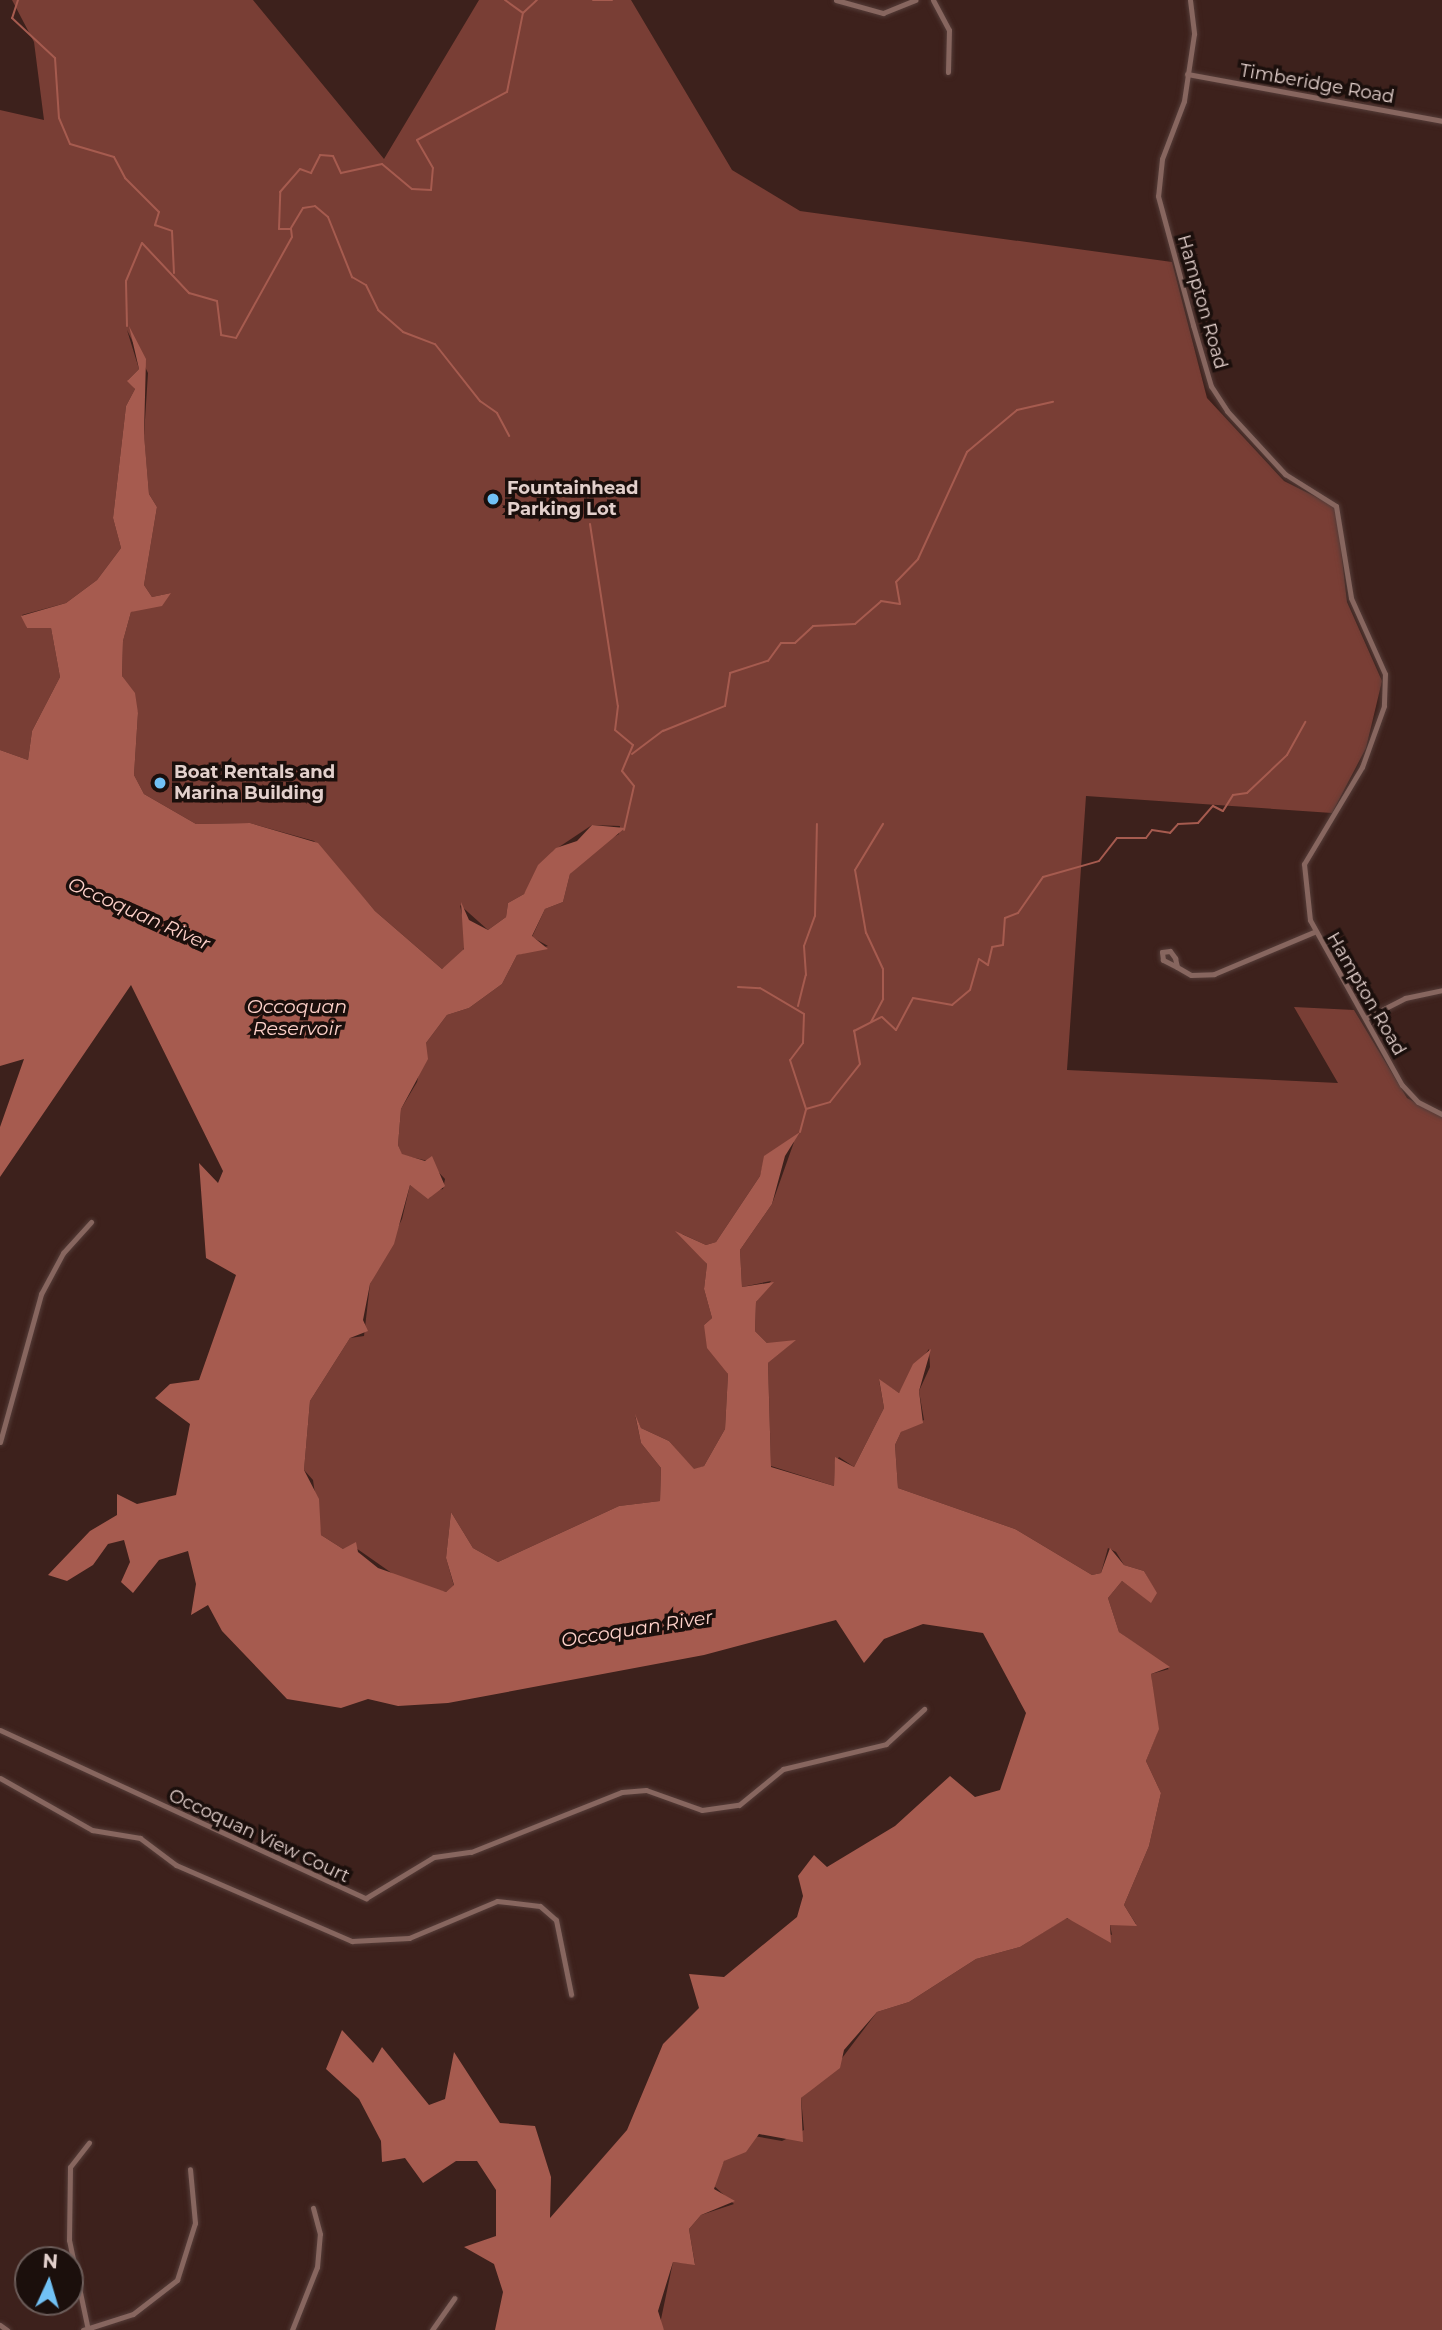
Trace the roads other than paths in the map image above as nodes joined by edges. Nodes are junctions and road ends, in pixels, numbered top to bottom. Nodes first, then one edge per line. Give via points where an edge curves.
1 (836, 0) edge
2 (915, 0) edge
3 (933, 0) edge
4 (1190, 0) edge
5 (948, 72) dead end
6 (1187, 74) junction
7 (1442, 121) edge
8 (1314, 932) junction
9 (1177, 967) dead end
10 (1442, 990) edge
11 (1366, 1018) junction
12 (1442, 1114) edge
13 (91, 1222) dead end
14 (0, 1442) edge
15 (924, 1709) dead end
16 (0, 1730) edge
17 (0, 1778) edge
18 (570, 1994) dead end
19 (89, 2143) dead end
20 (190, 2169) dead end
21 (313, 2208) dead end
22 (454, 2298) dead end
23 (0, 2325) edge
24 (86, 2329) edge
25 (6, 2330) edge
26 (292, 2330) edge
27 (432, 2330) edge

1 - 2 street via 883,13
3 - 5 street via 949,30
4 - 6 street, Hampton Road via 1194,34
6 - 7 street, Timberidge Road
6 - 8 street, Hampton Road via 1158,196 1206,372 1227,411 1281,470 1336,506 1351,598 1385,674 1384,706 1362,767 1302,870
8 - 9 street via 1214,974 1191,975
8 - 11 street, Hampton Road
10 - 11 street via 1405,998
11 - 12 street, Hampton Road via 1407,1092
13 - 14 street via 62,1253 41,1294
15 - 16 street, Occoquan View Court via 886,1744 783,1769 739,1805 702,1810 646,1790 622,1792 471,1853 434,1857 366,1898
17 - 18 street via 92,1830 140,1838 176,1866 352,1941 409,1938 497,1901 540,1906 556,1920
19 - 24 street via 70,2167 69,2240
20 - 24 street via 195,2223 177,2280 134,2314
21 - 26 street via 320,2234 317,2267
22 - 27 street
23 - 25 street

